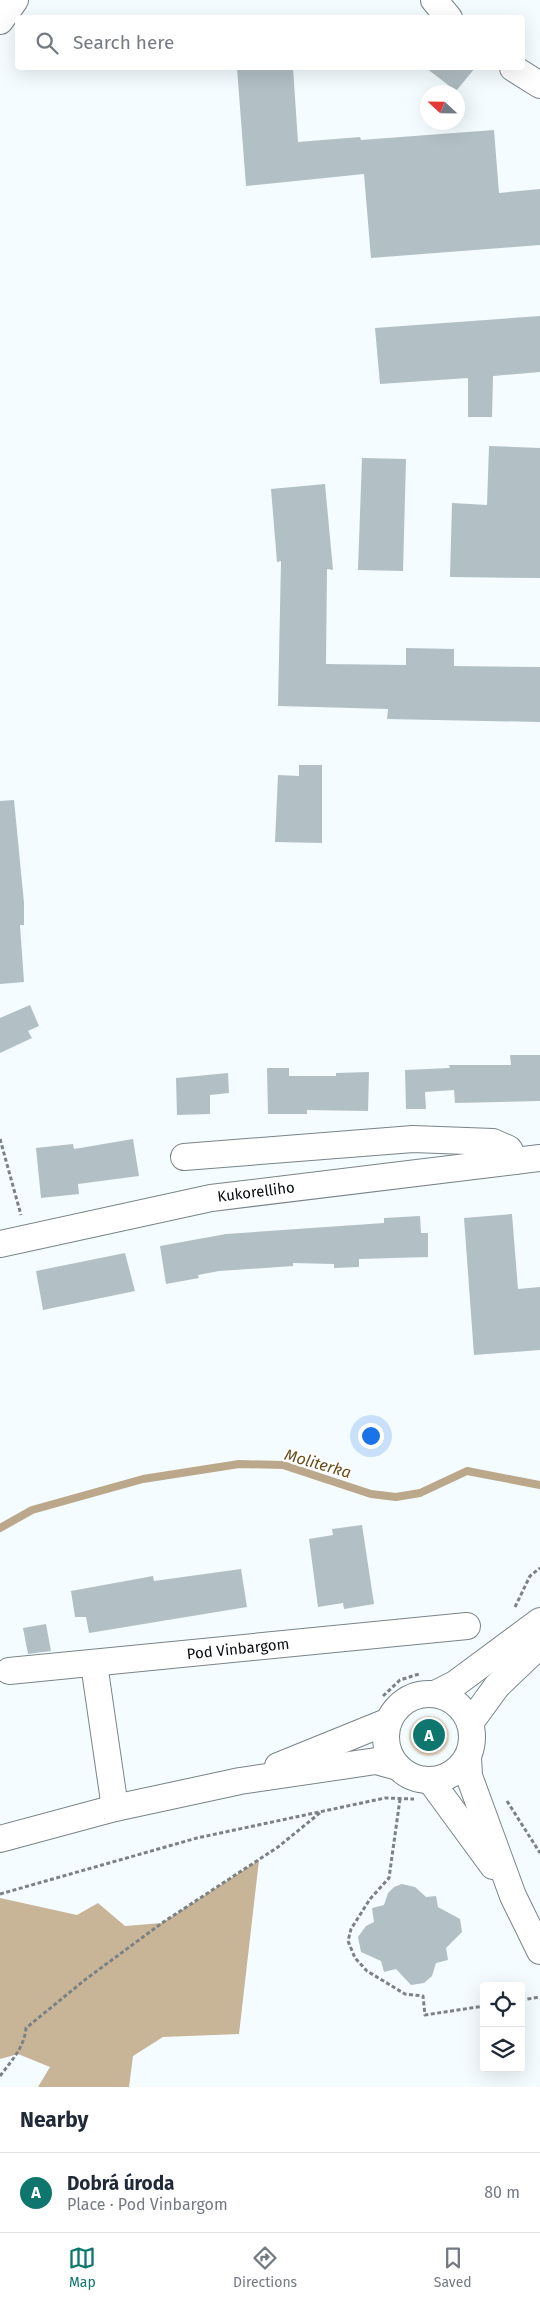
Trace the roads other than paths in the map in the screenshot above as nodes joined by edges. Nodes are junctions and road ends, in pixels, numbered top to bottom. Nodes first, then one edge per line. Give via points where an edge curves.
1 (15, 0) edge
2 (434, 0) edge
3 (446, 15) edge
4 (0, 21) edge
5 (516, 70) edge
6 (540, 85) edge
7 (184, 1157) dead end
8 (528, 1159) edge
9 (0, 1244) edge
10 (540, 1621) edge
11 (467, 1626) dead end
12 (540, 1645) edge
13 (94, 1664) junction
14 (9, 1671) dead end
15 (435, 1694) junction
16 (389, 1721) junction
17 (470, 1723) junction
18 (468, 1757) junction
19 (398, 1767) junction
20 (240, 1781) junction
21 (425, 1790) junction
22 (115, 1808) junction
23 (0, 1840) edge
24 (513, 1896) junction
25 (540, 1951) edge

1 - 4 street
2 - 3 street
5 - 6 street
7 - 8 street, Kukorelliho via 413,1139 493,1142
8 - 9 street, Kukorelliho via 211,1198
10 - 15 street via 455,1684
11 - 13 street, Pod Vinbargom
12 - 17 street via 497,1686
13 - 14 street, Pod Vinbargom
13 - 22 street
15 - 16 street via 407,1699 396,1708
15 - 17 street via 450,1699 463,1709
16 - 19 street via 386,1745
16 - 20 street
17 - 18 street via 472,1735
18 - 21 street via 458,1769
18 - 24 street via 469,1776
19 - 20 street via 376,1761
19 - 21 street
20 - 22 street
21 - 24 street
22 - 23 street
24 - 25 street

